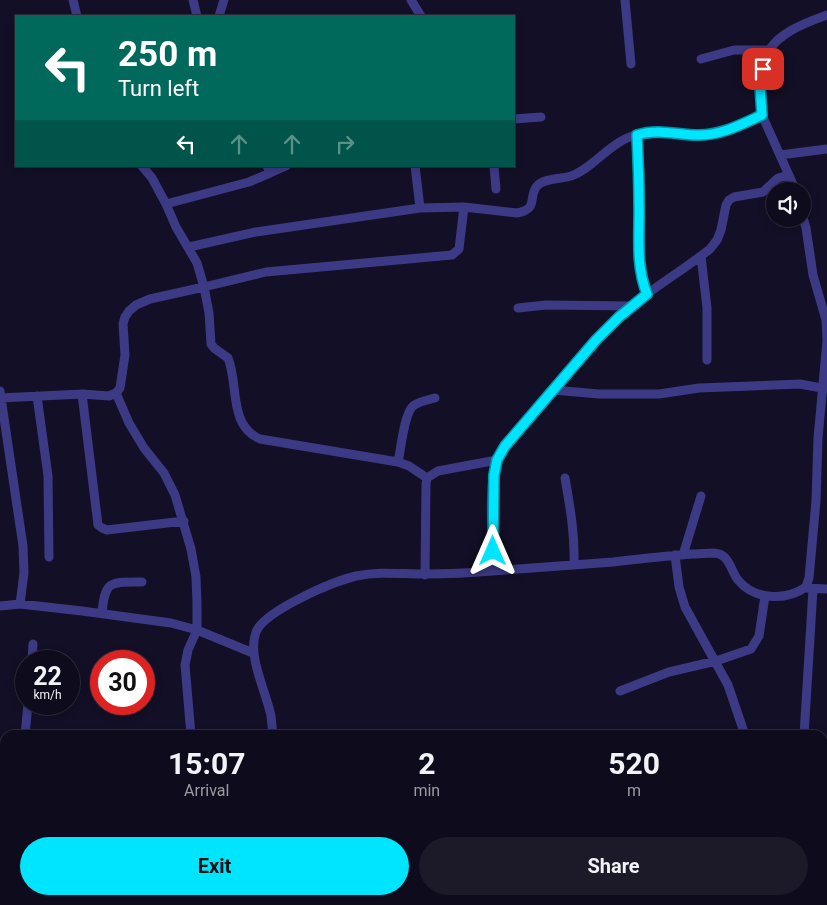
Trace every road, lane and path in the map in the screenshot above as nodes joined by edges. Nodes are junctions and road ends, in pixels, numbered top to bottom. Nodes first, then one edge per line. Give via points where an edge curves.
1 (73, 0) edge
2 (192, 0) edge
3 (224, 0) edge
4 (411, 0) edge
5 (625, 0) edge
6 (77, 15) edge
7 (197, 15) edge
8 (219, 15) edge
9 (420, 15) edge
10 (827, 15) edge
11 (769, 50) junction
12 (701, 59) dead end
13 (631, 64) dead end
14 (762, 115) junction
15 (541, 117) dead end
16 (515, 119) edge
17 (637, 135) junction
18 (827, 149) edge
19 (780, 155) junction
20 (143, 167) edge
21 (282, 167) edge
22 (416, 167) edge
23 (494, 167) edge
24 (269, 170) edge
25 (790, 175) junction
26 (793, 182) edge
27 (496, 189) dead end
28 (166, 204) junction
29 (420, 208) junction
30 (464, 208) junction
31 (804, 227) edge
32 (189, 247) junction
33 (701, 256) junction
34 (204, 287) junction
35 (647, 294) junction
36 (631, 306) junction
37 (518, 308) dead end
38 (707, 360) dead end
39 (825, 389) edge
40 (553, 390) junction
41 (116, 393) junction
42 (82, 394) junction
43 (0, 396) edge
44 (37, 396) junction
45 (435, 398) dead end
46 (497, 460) junction
47 (398, 462) junction
48 (427, 478) junction
49 (565, 478) dead end
50 (701, 496) dead end
51 (184, 521) junction
52 (679, 555) junction
53 (48, 557) dead end
54 (574, 564) junction
55 (493, 571) junction
56 (425, 574) junction
57 (142, 582) dead end
58 (808, 588) junction
59 (827, 589) edge
60 (764, 596) junction
61 (20, 604) junction
62 (0, 606) edge
63 (102, 613) junction
64 (198, 630) junction
65 (33, 644) dead end
66 (33, 650) edge
67 (253, 653) junction
68 (716, 661) junction
69 (620, 691) dead end
70 (27, 715) edge
71 (25, 730) edge
72 (192, 730) edge
73 (272, 730) edge
74 (743, 730) edge
75 (804, 730) edge

1 - 6 street
2 - 7 street
3 - 8 street
4 - 9 street
5 - 13 street
10 - 11 street via 790,30
11 - 12 street via 734,50
11 - 14 street via 760,86
14 - 17 street via 714,134 687,135 661,131
14 - 19 street
15 - 16 street
17 - 30 street via 611,147 572,176 538,185 532,203 524,211
17 - 35 street via 639,263
18 - 19 street
19 - 25 street
20 - 28 street
21 - 24 street
22 - 29 street
23 - 27 street
24 - 28 street via 249,182
25 - 26 street
25 - 33 street via 778,178 763,192 728,200 717,240
28 - 32 street
29 - 30 street
29 - 32 street via 256,232
30 - 34 street via 459,249 452,255 266,272
31 - 39 street via 826,320
32 - 34 street
33 - 35 street
33 - 38 street via 707,308
34 - 41 street via 150,299 129,311 123,324 125,361
34 - 47 street via 211,344 228,358 238,414 251,435
35 - 36 street
36 - 37 street via 546,305
36 - 40 street via 596,340
39 - 40 street via 800,384 698,388 658,394
39 - 58 street via 818,438
40 - 46 street
41 - 42 street via 109,396
41 - 51 street via 139,440 168,480
42 - 44 street
42 - 51 street via 98,525 107,530
43 - 44 street
43 - 61 street via 22,546 24,573
44 - 53 street via 48,476
45 - 47 street via 419,402 407,415
46 - 48 street via 438,471
46 - 55 street via 492,492
47 - 48 street
48 - 56 street
49 - 54 street via 573,516
50 - 52 street
51 - 64 street via 196,577
52 - 54 street
52 - 60 street via 722,555 744,586
52 - 68 street via 679,587 685,607
54 - 55 street
55 - 56 street
56 - 67 street via 382,572 355,576 329,585 278,609 263,621 256,632
57 - 63 street via 121,582 106,588
58 - 59 street
58 - 60 street via 792,595
58 - 75 street via 809,676
60 - 68 street via 756,644 742,653
61 - 62 street
61 - 63 street
63 - 64 street
64 - 67 street
64 - 72 street via 185,665
65 - 66 street
67 - 73 street
68 - 69 street via 669,672
68 - 74 street
70 - 71 street

